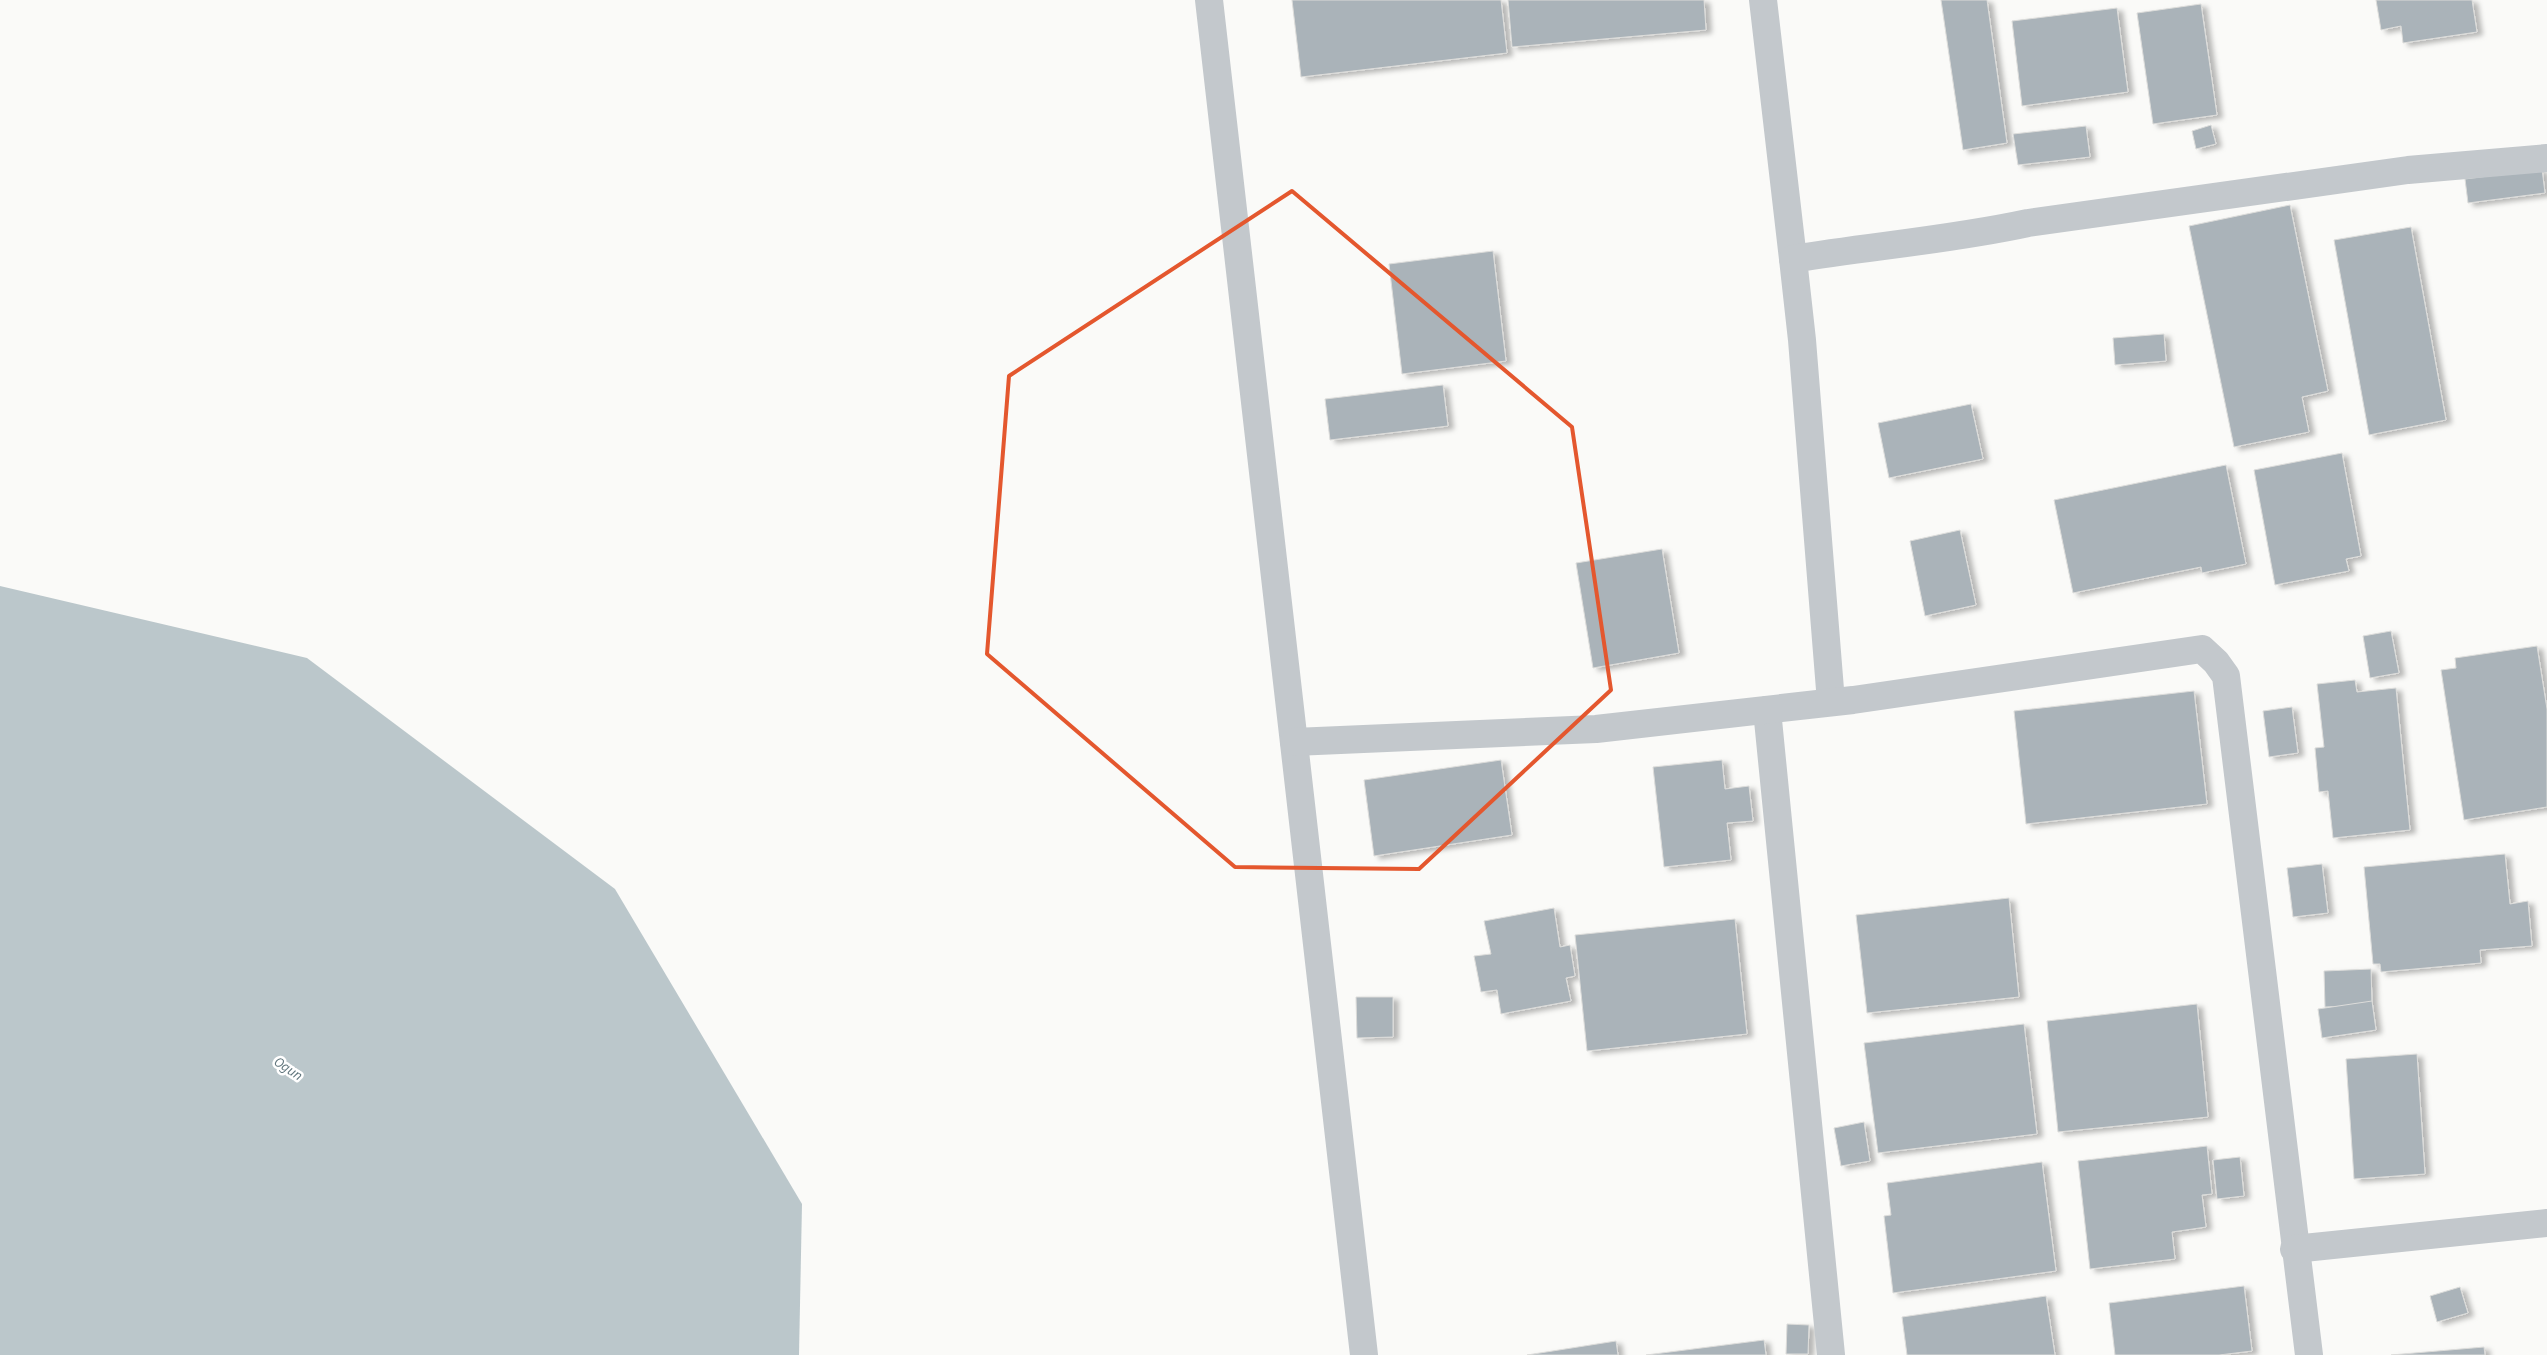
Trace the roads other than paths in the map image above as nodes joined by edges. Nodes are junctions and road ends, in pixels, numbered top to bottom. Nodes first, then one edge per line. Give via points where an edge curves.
1 (1209, 0) edge
2 (1763, 0) edge
3 (2547, 158) edge
4 (1793, 259) junction
5 (1831, 702) junction
6 (1767, 710) junction
7 (1294, 742) junction
8 (2547, 1223) edge
9 (2294, 1249) junction
10 (1364, 1355) edge
11 (1831, 1355) edge
12 (2309, 1355) edge

1 - 7 street
2 - 4 street
3 - 4 street via 2408,170
4 - 5 street
5 - 6 street
5 - 9 street via 2202,649 2216,662 2226,676
6 - 7 street via 1596,729
6 - 11 street
7 - 10 street
8 - 9 street
9 - 12 street

